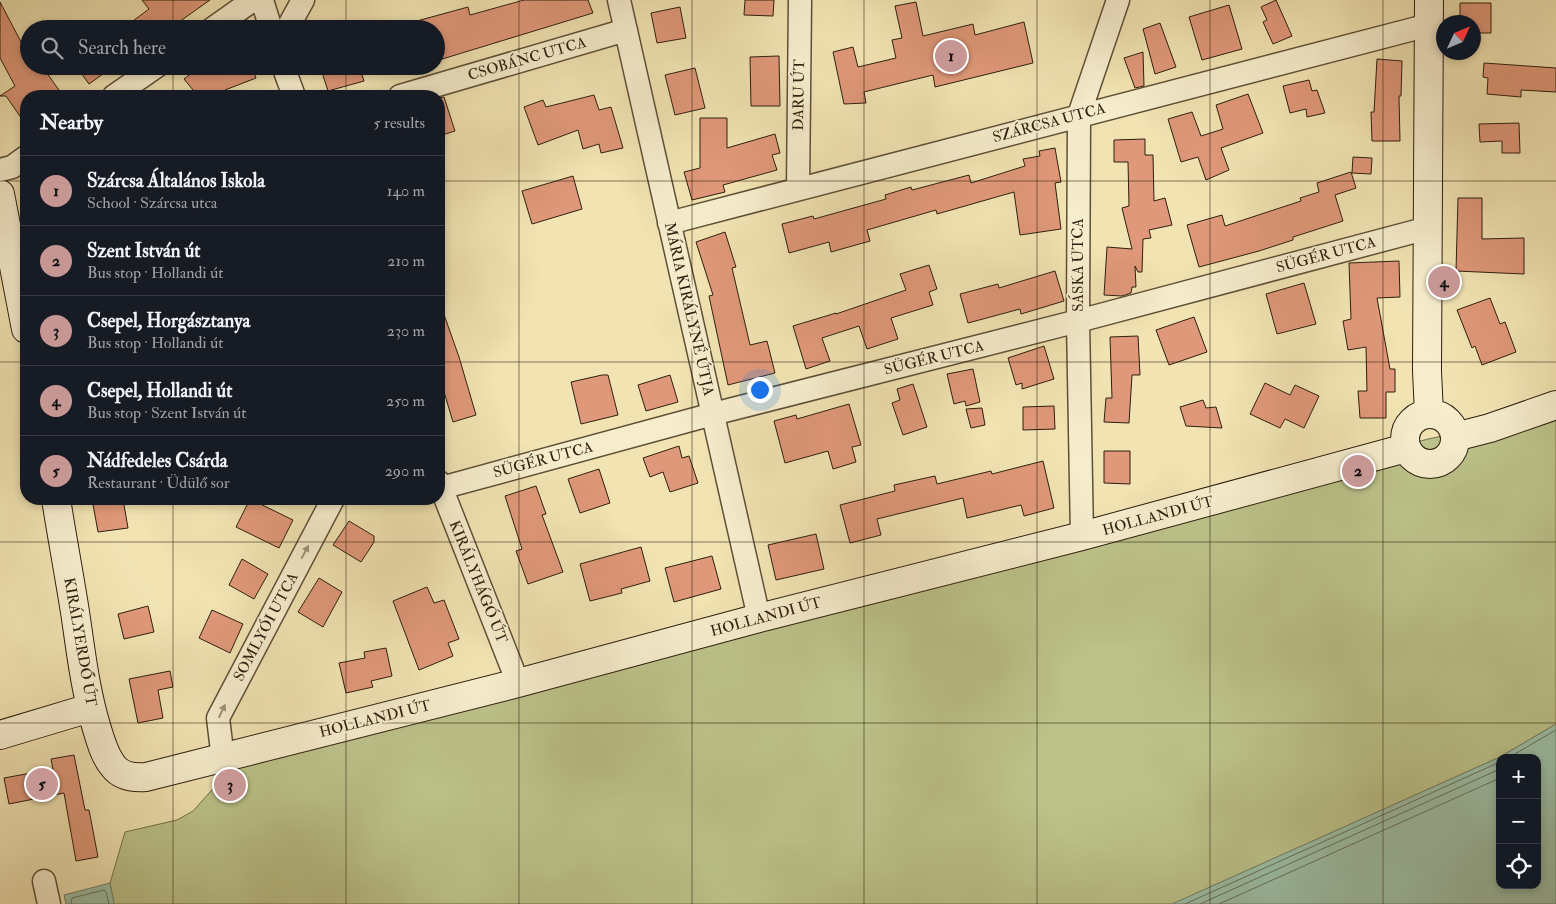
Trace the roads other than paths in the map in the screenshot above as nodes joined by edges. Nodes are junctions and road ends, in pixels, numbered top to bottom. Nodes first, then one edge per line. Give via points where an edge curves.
1 (253, 0) edge
2 (262, 0) edge
3 (303, 0) edge
4 (619, 0) edge
5 (800, 0) edge
6 (1118, 0) edge
7 (1429, 13) edge
8 (225, 20) edge
9 (268, 20) edge
10 (292, 20) edge
11 (626, 30) junction
12 (145, 75) edge
13 (286, 75) edge
14 (123, 90) edge
15 (292, 90) edge
16 (421, 90) edge
17 (1079, 115) junction
18 (20, 161) edge
19 (0, 170) edge
20 (798, 189) junction
21 (0, 194) edge
22 (669, 223) junction
23 (1428, 228) junction
24 (20, 298) edge
25 (1078, 321) junction
26 (1556, 405) edge
27 (713, 414) junction
28 (1429, 414) junction
29 (1455, 437) junction
30 (1406, 448) junction
31 (445, 484) edge
32 (445, 498) edge
33 (57, 505) edge
34 (330, 505) edge
35 (1082, 536) junction
36 (759, 618) junction
37 (518, 683) junction
38 (90, 708) junction
39 (0, 735) edge
40 (223, 759) junction
41 (125, 775) joint
42 (44, 881) dead end
43 (50, 904) edge

1 - 8 street
2 - 9 street
3 - 10 street
4 - 11 street, MÁRIA KIRÁLYNÉ ÚTJA
5 - 20 street, DARU ÚT
6 - 17 street, SÁSKA UTCA
7 - 17 street, SZÁRCSA UTCA
7 - 23 street
11 - 16 street, CSOBÁNC UTCA
11 - 22 street, MÁRIA KIRÁLYNÉ ÚTJA
12 - 14 street
13 - 15 street
17 - 20 street, SZÁRCSA UTCA
17 - 25 street, SÁSKA UTCA
18 - 19 street
20 - 22 street, SZÁRCSA UTCA
21 - 24 street
22 - 27 street, MÁRIA KIRÁLYNÉ ÚTJA
23 - 25 street, SÜGÉR UTCA
23 - 28 street
25 - 27 street, SÜGÉR UTCA
25 - 35 street, SÁSKA UTCA
26 - 29 street
27 - 31 street, SÜGÉR UTCA
27 - 36 street, MÁRIA KIRÁLYNÉ ÚTJA
28 - 29 street via 1450,422
28 - 30 street via 1420,416 1409,426 1405,436
29 - 30 street via 1449,456 1439,463 1419,461
30 - 35 street, HOLLANDI ÚT
32 - 37 street, KIRÁLYHÁGÓ ÚT
33 - 38 street, KIRÁLYERDŐ ÚT
40 -> 34 street, SOMLYÓI UTCA via 218,718
35 - 36 street, HOLLANDI ÚT
36 - 37 street, HOLLANDI ÚT
37 - 40 street, HOLLANDI ÚT
38 - 39 street
38 - 41 street, KIRÁLYERDŐ ÚT via 105,753 114,768
40 - 41 street, HOLLANDI ÚT via 146,777
42 - 43 street

